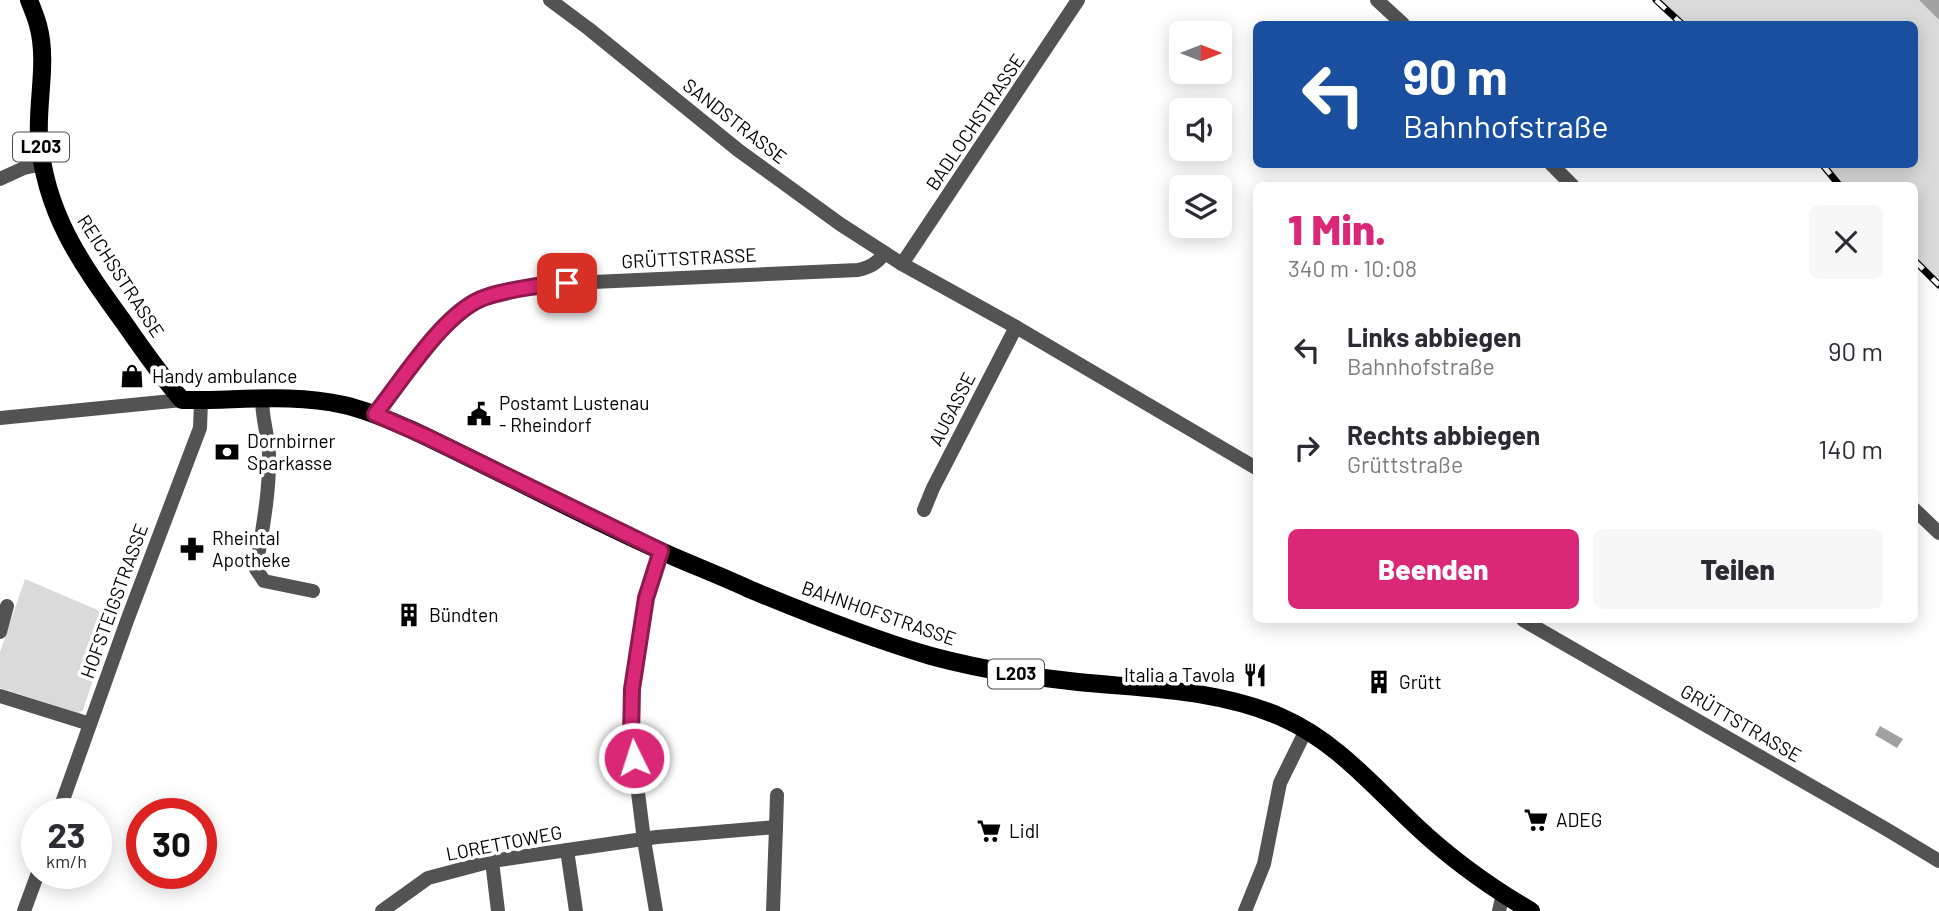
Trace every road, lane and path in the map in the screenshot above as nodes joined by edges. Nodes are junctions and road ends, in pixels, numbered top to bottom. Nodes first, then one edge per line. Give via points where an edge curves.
1 (29, 0) edge
2 (551, 0) edge
3 (1078, 0) edge
4 (1377, 0) edge
5 (1400, 21) edge
6 (43, 164) junction
7 (1555, 168) edge
8 (0, 179) edge
9 (1569, 182) edge
10 (885, 253) junction
11 (902, 264) junction
12 (1016, 327) junction
13 (262, 399) junction
14 (183, 401) junction
15 (201, 401) junction
16 (375, 414) junction
17 (0, 418) edge
18 (1253, 466) edge
19 (924, 510) dead end
20 (1918, 513) edge
21 (1939, 533) edge
22 (661, 551) junction
23 (313, 591) dead end
24 (7, 606) dead end
25 (1528, 623) edge
26 (0, 632) edge
27 (1, 699) edge
28 (90, 724) junction
29 (1306, 730) junction
30 (777, 795) dead end
31 (64, 798) edge
32 (776, 827) junction
33 (644, 840) junction
34 (567, 850) junction
35 (492, 861) junction
36 (1939, 861) edge
37 (32, 889) edge
38 (1501, 902) edge
39 (24, 911) edge
40 (382, 911) edge
41 (498, 911) edge
42 (576, 911) edge
43 (656, 911) edge
44 (773, 911) edge
45 (1245, 911) edge
46 (1531, 911) edge

1 - 6 main road, REICHSSTRASSE / L203 via 42,53 39,135
2 - 10 street, SANDSTRASSE via 738,150
3 - 11 street, BADLOCHSTRASSE
4 - 5 street
6 - 8 street
6 - 14 main road, REICHSSTRASSE / L203 via 51,201 82,262
7 - 9 street
10 - 11 street, SANDSTRASSE
10 - 16 street, GRÜTTSTRASSE via 879,262 859,270 550,284 485,297 446,323
11 - 12 street
12 - 18 street
12 - 19 street, AUGASSE
13 - 15 main road, BAHNHOFSTRASSE / L203
13 - 16 main road, BAHNHOFSTRASSE / L203 via 344,405
13 - 23 street via 268,486 256,569 264,580
14 - 15 main road, BAHNHOFSTRASSE / L203
14 - 17 street
15 - 28 street, HOFSTEIGSTRASSE via 200,428
16 - 22 main road, BAHNHOFSTRASSE / L203
20 - 21 street
22 - 29 main road, BAHNHOFSTRASSE / L203 via 817,617 934,657 1024,676 1240,702
22 - 33 street via 646,598 632,689 631,737
24 - 26 street
25 - 36 street, GRÜTTSTRASSE
27 - 28 street
28 - 31 street, HOFSTEIGSTRASSE
29 - 38 main road, BAHNHOFSTRASSE / L203 via 1350,762
29 - 45 street via 1280,783 1264,864
30 - 32 street
32 - 33 street, LORETTOWEG
32 - 44 street
33 - 34 street, LORETTOWEG
33 - 43 street
34 - 35 street, LORETTOWEG
34 - 42 street
35 - 40 street, LORETTOWEG via 428,878
35 - 41 street
37 - 39 street
38 - 46 main road, BAHNHOFSTRASSE / L203

